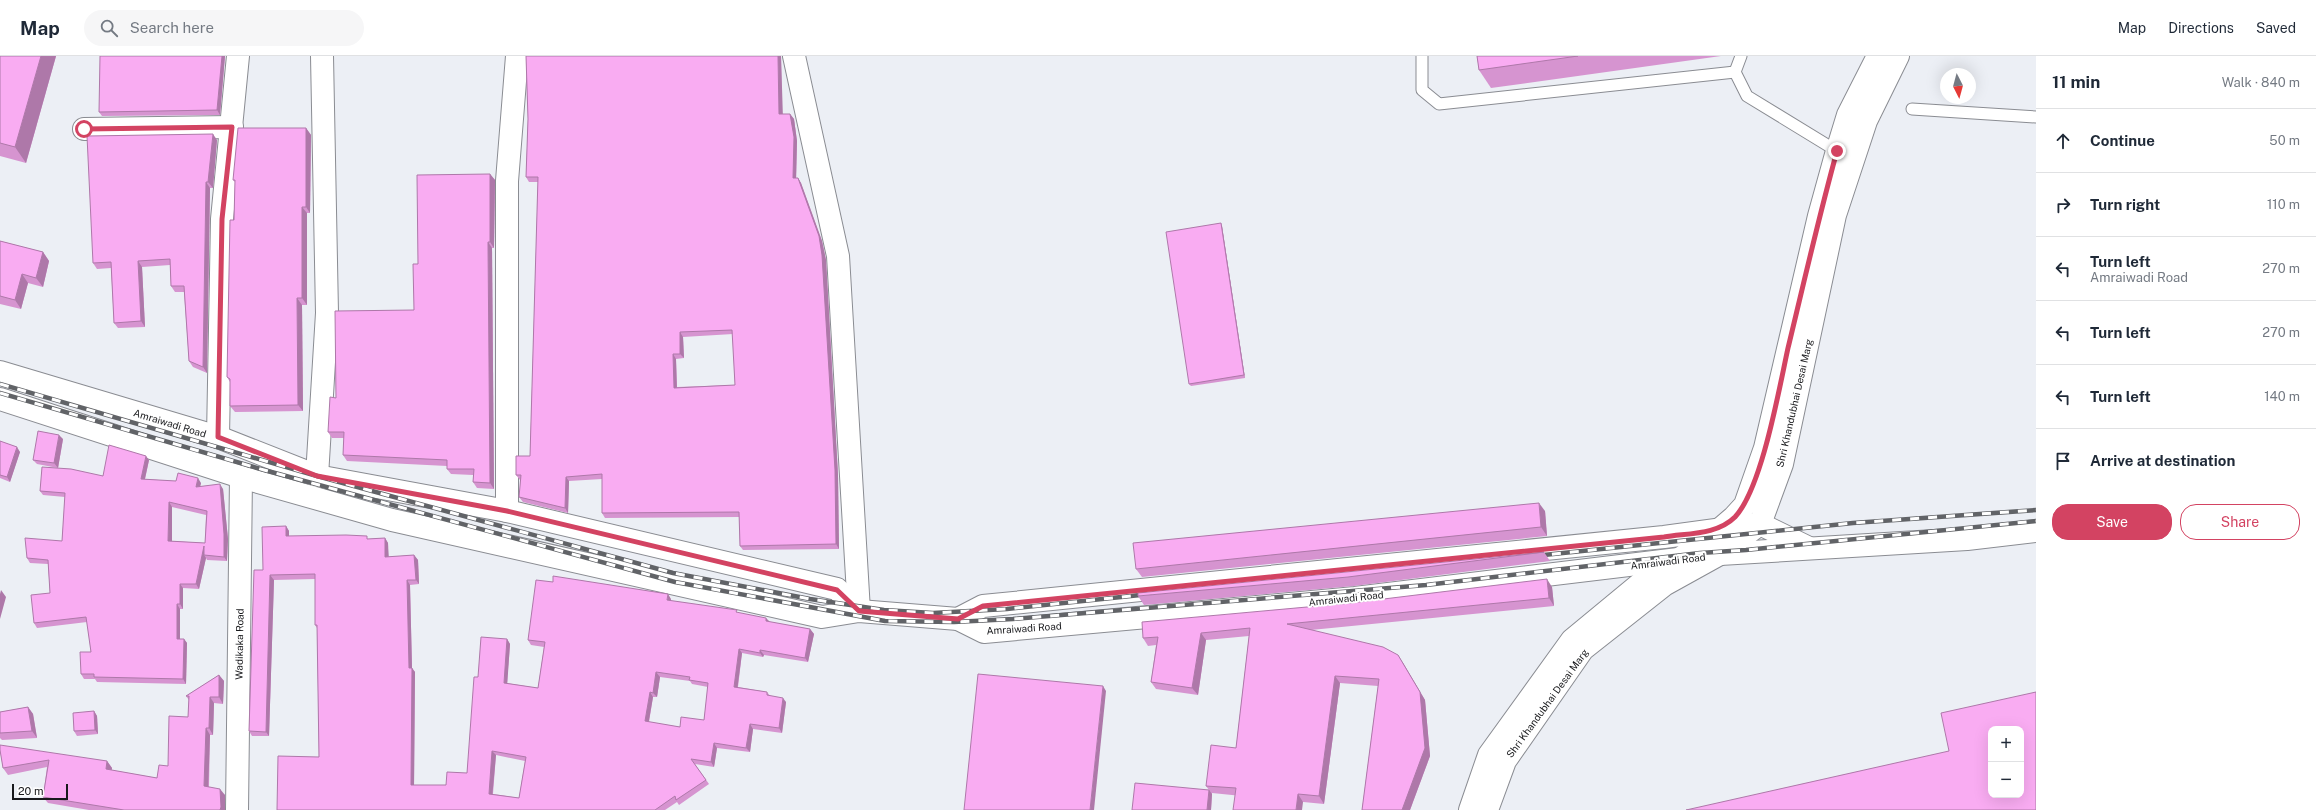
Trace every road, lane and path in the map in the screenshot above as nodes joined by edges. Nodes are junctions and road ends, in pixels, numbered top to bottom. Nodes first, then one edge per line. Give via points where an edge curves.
1 (238, 56) edge
2 (322, 56) edge
3 (517, 56) edge
4 (794, 56) edge
5 (1422, 56) edge
6 (1741, 56) edge
7 (1878, 56) edge
8 (1898, 56) edge
9 (1735, 72) junction
10 (1912, 109) dead end
11 (2036, 116) edge
12 (232, 127) junction
13 (84, 129) dead end
14 (1837, 151) junction
15 (0, 372) edge
16 (0, 399) edge
17 (1778, 433) junction
18 (218, 437) junction
19 (317, 476) junction
20 (241, 477) junction
21 (507, 511) junction
22 (1760, 524) junction
23 (1720, 529) junction
24 (2036, 531) edge
25 (1810, 548) junction
26 (1720, 554) junction
27 (1678, 560) junction
28 (859, 611) junction
29 (958, 619) junction
30 (237, 810) edge
31 (1470, 810) edge
32 (1487, 810) edge

1 - 12 main road
2 - 19 main road via 327,313
3 - 21 main road via 507,182
4 - 28 main road via 838,256
5 - 9 lane via 1422,90 1439,104
6 - 9 lane
7 - 14 main road, Shri Khandubhai Desai Marg via 1848,115
8 - 17 main road, Shri Khandubhai Desai Marg via 1866,121 1835,215
9 - 14 lane via 1747,96
10 - 11 lane
12 - 13 main road
12 - 18 main road via 222,219
14 - 17 main road, Shri Khandubhai Desai Marg via 1819,216
15 - 18 main road, Amraiwadi Road
16 - 20 main road
17 - 22 main road, Shri Khandubhai Desai Marg via 1782,464
17 - 23 main road, Shri Khandubhai Desai Marg via 1765,448 1745,505
18 - 19 main road, Amraiwadi Road
19 - 21 main road, Amraiwadi Road
20 - 28 main road via 392,520 822,617
20 - 30 main road, Wadikaka Road
21 - 28 main road, Amraiwadi Road via 837,590
22 - 23 main road
22 - 25 main road
22 - 26 main road, Shri Khandubhai Desai Marg
23 - 27 main road, Shri Khandubhai Desai Marg
23 - 29 main road via 983,606
24 - 25 main road, Amraiwadi Road via 1967,539
25 - 26 main road, Amraiwadi Road
26 - 27 main road, Amraiwadi Road
26 - 32 main road, Shri Khandubhai Desai Marg via 1664,585 1584,650 1505,761
27 - 29 main road, Amraiwadi Road via 1355,598 999,631 984,632
27 - 31 main road, Shri Khandubhai Desai Marg via 1641,583 1572,640 1489,755
28 - 29 main road, Amraiwadi Road

